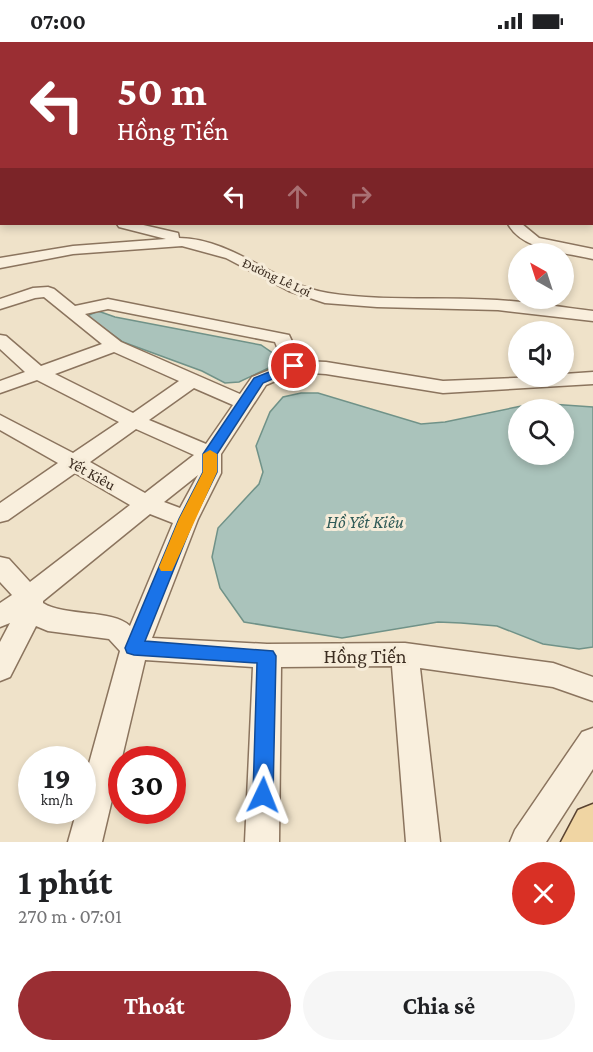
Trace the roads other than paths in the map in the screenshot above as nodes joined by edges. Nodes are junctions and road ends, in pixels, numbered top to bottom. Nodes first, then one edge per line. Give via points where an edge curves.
1 (128, 225) edge
2 (516, 225) edge
3 (182, 242) junction
4 (593, 254) edge
5 (0, 263) edge
6 (0, 304) edge
7 (73, 311) junction
8 (593, 316) edge
9 (0, 340) edge
10 (115, 346) junction
11 (294, 366) junction
12 (38, 373) junction
13 (593, 378) edge
14 (192, 381) junction
15 (0, 387) edge
16 (244, 403) junction
17 (134, 421) junction
18 (3, 426) edge
19 (210, 454) junction
20 (72, 463) junction
21 (147, 504) junction
22 (0, 514) edge
23 (186, 519) junction
24 (0, 566) edge
25 (30, 603) junction
26 (0, 616) edge
27 (134, 648) junction
28 (405, 654) junction
29 (267, 656) junction
30 (0, 669) edge
31 (593, 689) edge
32 (593, 742) edge
33 (593, 825) edge
34 (85, 842) edge
35 (262, 842) edge
36 (423, 842) edge
37 (527, 842) edge
38 (583, 842) edge

1 - 3 street
2 - 4 street via 534,241
3 - 5 street, Đường Lê Lợi via 73,250
3 - 8 street, Đường Lê Lợi via 231,255 295,288 325,298 498,305
6 - 7 street via 45,291
7 - 10 street
7 - 11 street via 108,304 272,336 283,339
9 - 12 street
10 - 12 street
10 - 14 street
11 - 13 street via 443,387
11 - 16 street via 259,381
12 - 15 street
12 - 17 street
14 - 16 street
14 - 17 street
16 - 19 street
17 - 19 street
17 - 20 street
18 - 20 street, Yết Kiêu
19 - 21 street
19 - 23 street via 210,472
20 - 21 street, Yết Kiêu
20 - 22 street
21 - 23 street, Yết Kiêu
21 - 25 street
23 - 27 street
24 - 25 street
25 - 26 street
25 - 27 street via 48,620 117,630
25 - 30 street
27 - 29 street, Hồng Tiến
27 - 34 street
28 - 29 street, Hồng Tiến
28 - 31 street, Hồng Tiến via 553,675
28 - 36 street
29 - 35 street
32 - 37 street
33 - 38 main road

